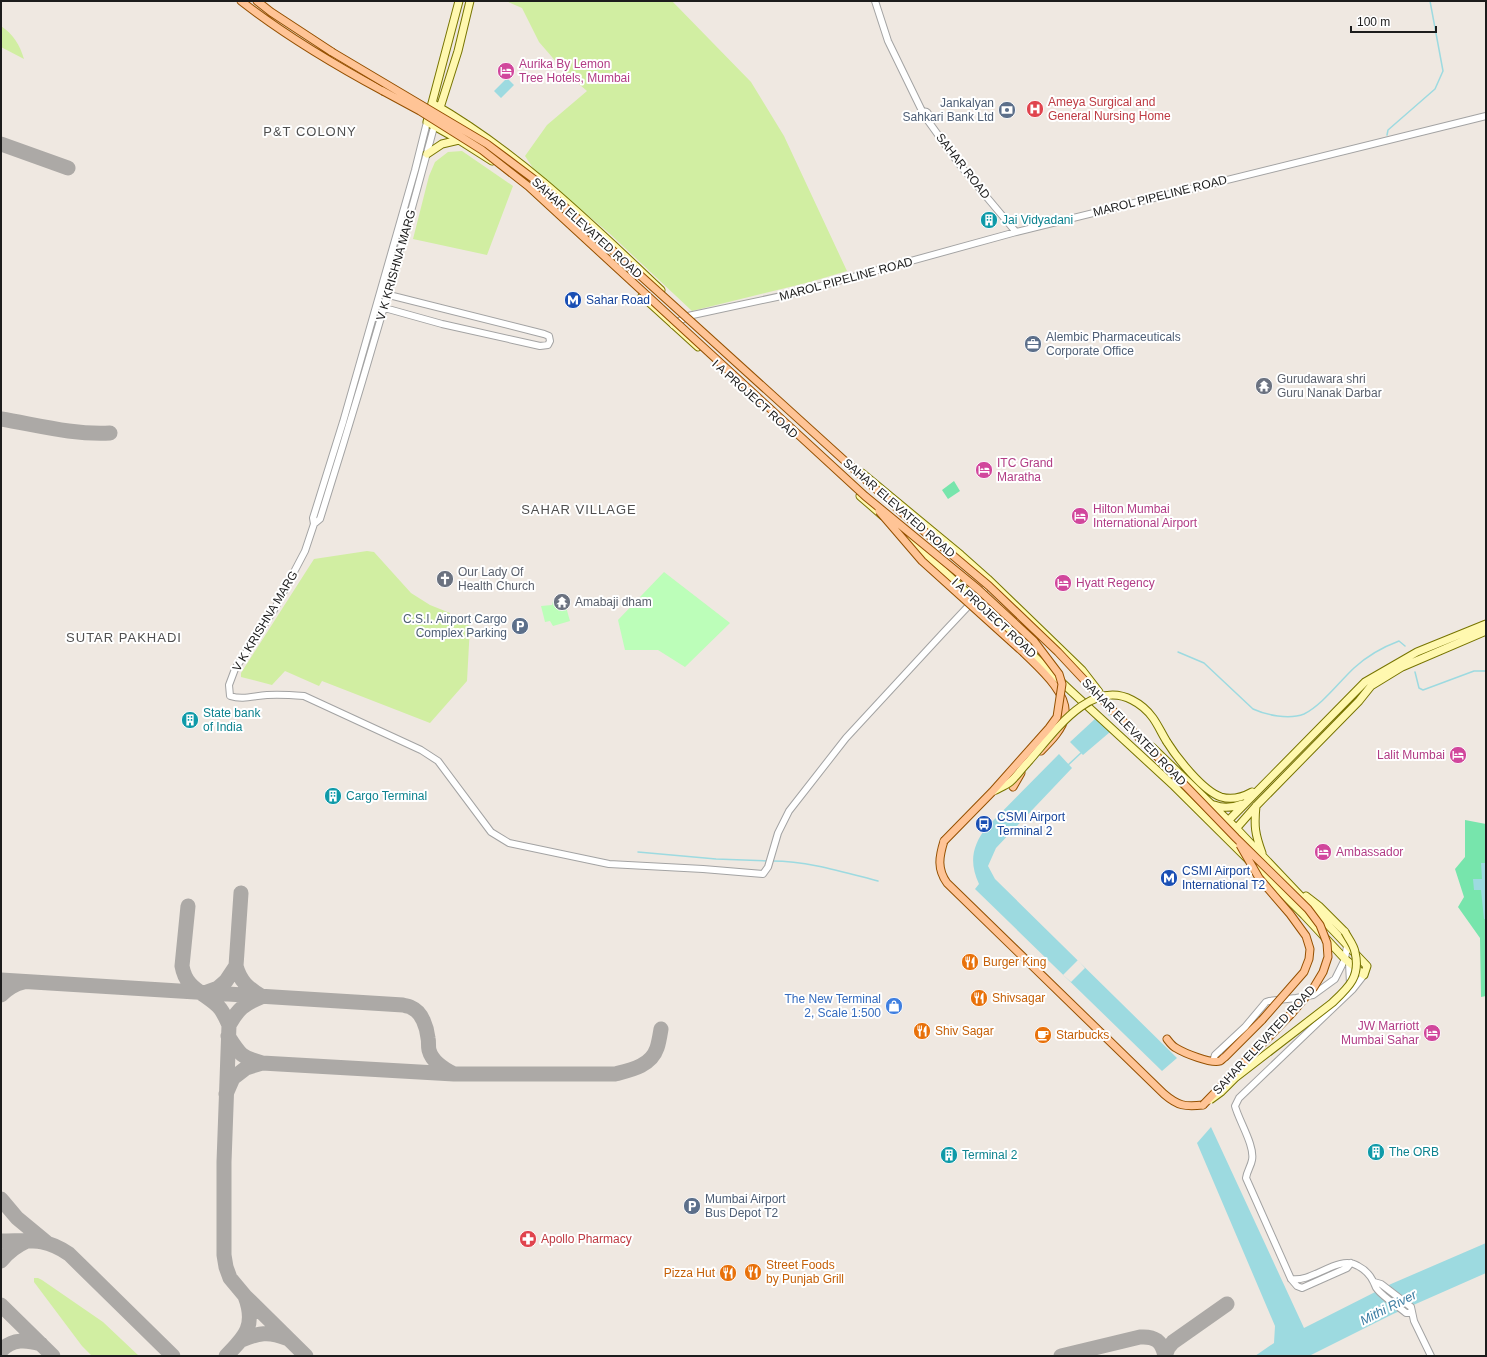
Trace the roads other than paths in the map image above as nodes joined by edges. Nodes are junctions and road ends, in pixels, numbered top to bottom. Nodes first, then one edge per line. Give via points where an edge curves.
1 (241, 1) edge
2 (257, 1) edge
3 (459, 1) edge
4 (470, 1) edge
5 (875, 1) edge
6 (444, 96) junction
7 (432, 104) junction
8 (440, 108) junction
9 (1486, 116) edge
10 (456, 118) junction
11 (426, 122) junction
12 (434, 127) junction
13 (459, 140) junction
14 (427, 154) junction
15 (1016, 232) junction
16 (379, 293) junction
17 (388, 295) junction
18 (375, 306) junction
19 (384, 308) junction
20 (688, 316) junction
21 (673, 325) junction
22 (344, 418) junction
23 (351, 420) junction
24 (865, 496) junction
25 (314, 524) junction
26 (992, 582) junction
27 (974, 599) junction
28 (1486, 624) edge
29 (1486, 632) edge
30 (1013, 787) dead end
31 (1260, 787) junction
32 (992, 792) junction
33 (1244, 803) junction
34 (1212, 805) junction
35 (1256, 806) junction
36 (1228, 820) junction
37 (1236, 828) junction
38 (1219, 830) junction
39 (1227, 838) junction
40 (1236, 838) junction
41 (1263, 856) junction
42 (1291, 886) junction
43 (1347, 946) junction
44 (1347, 961) junction
45 (1364, 975) junction
46 (1351, 992) junction
47 (1167, 1039) dead end
48 (1213, 1061) junction
49 (1203, 1105) junction
50 (1430, 1356) edge

1 - 24 main road, SAHAR ELEVATED ROAD, bridge via 328,61 420,111 482,150 528,186
2 - 40 main road, SAHAR ELEVATED ROAD, bridge via 334,54 487,144 535,180 899,510 989,586 1058,652
3 - 7 main road, V K KRISHNA MARG
4 - 6 main road, V K KRISHNA MARG
5 - 15 street, SAHAR ROAD via 888,41 924,115 959,164
6 - 8 main road, V K KRISHNA MARG
6 - 10 main road via 448,109
7 - 8 main road
7 - 11 main road, V K KRISHNA MARG
8 - 10 main road
8 - 12 main road, V K KRISHNA MARG
9 - 15 street, MAROL PIPELINE ROAD
10 - 20 main road via 522,164 552,189
11 - 12 main road, I A PROJECT ROAD
11 - 16 street, V K KRISHNA MARG via 415,170
12 - 13 main road, I A PROJECT ROAD
12 - 14 street, V K KRISHNA MARG
13 - 14 main road via 442,144
13 - 21 main road, I A PROJECT ROAD via 526,188
14 - 17 street, V K KRISHNA MARG
15 - 20 street, MAROL PIPELINE ROAD via 791,294
16 - 17 street
16 - 18 street, V K KRISHNA MARG
17 - 19 street, V K KRISHNA MARG
17 - 19 street via 544,334 549,336 550,341 548,345 540,346
18 - 19 street
18 - 22 street, V K KRISHNA MARG
19 - 23 street, V K KRISHNA MARG
20 - 21 street, MAROL PIPELINE ROAD
20 - 26 main road via 813,433
21 - 27 main road, I A PROJECT ROAD
22 - 23 street
22 - 25 street, V K KRISHNA MARG via 313,518
23 - 25 street, V K KRISHNA MARG via 320,520
24 - 30 main road, bridge via 922,561 1024,653 1058,690 1065,706 1065,716 1059,731 1023,770
24 - 32 main road, SAHAR ELEVATED ROAD, bridge via 978,589 1034,641 1059,674 1062,684 1057,717
25 - 27 street, V K KRISHNA MARG via 297,570 235,668 229,684 230,696 239,699 266,695 304,696 421,750 438,761 491,832 509,843 609,864 763,874 789,811 846,738
26 - 27 street
26 - 34 main road, bridge via 1082,670 1115,711
27 - 38 main road, I A PROJECT ROAD
28 - 31 main road via 1417,652 1365,682
29 - 35 main road via 1419,659 1371,686
31 - 32 main road, bridge via 1242,797 1223,798 1214,794 1175,754 1153,718 1137,703 1126,697 1110,694 1091,700 1074,711 1010,782
31 - 33 main road
32 - 49 main road, SAHAR ELEVATED ROAD, bridge via 944,840 939,861 947,884 1164,1094 1175,1103 1188,1106
33 - 34 main road via 1230,808
33 - 36 main road
34 - 36 main road
35 - 37 main road
35 - 41 main road via 1254,824
36 - 37 main road
36 - 38 main road
37 - 39 main road
37 - 41 main road
38 - 39 main road, I A PROJECT ROAD
39 - 44 main road, I A PROJECT ROAD
40 - 48 main road, bridge via 1259,878 1306,936 1310,949 1309,960 1304,972 1262,1020 1225,1057
40 - 49 main road, SAHAR ELEVATED ROAD, bridge via 1308,909 1320,925 1328,957 1314,987
41 - 42 main road
42 - 43 main road
42 - 49 main road, bridge via 1319,906 1345,932 1355,951 1355,978 1332,1003
43 - 44 street
43 - 45 main road via 1367,966
44 - 45 main road, I A PROJECT ROAD
44 - 46 street
44 - 48 street via 1336,979 1313,995 1266,1002 1215,1055
45 - 46 street
46 - 50 street via 1239,1098 1235,1106 1237,1116 1252,1148 1252,1160 1246,1178 1291,1279 1297,1286 1302,1288 1351,1264 1362,1268 1374,1282 1410,1311
47 - 48 main road via 1177,1049

